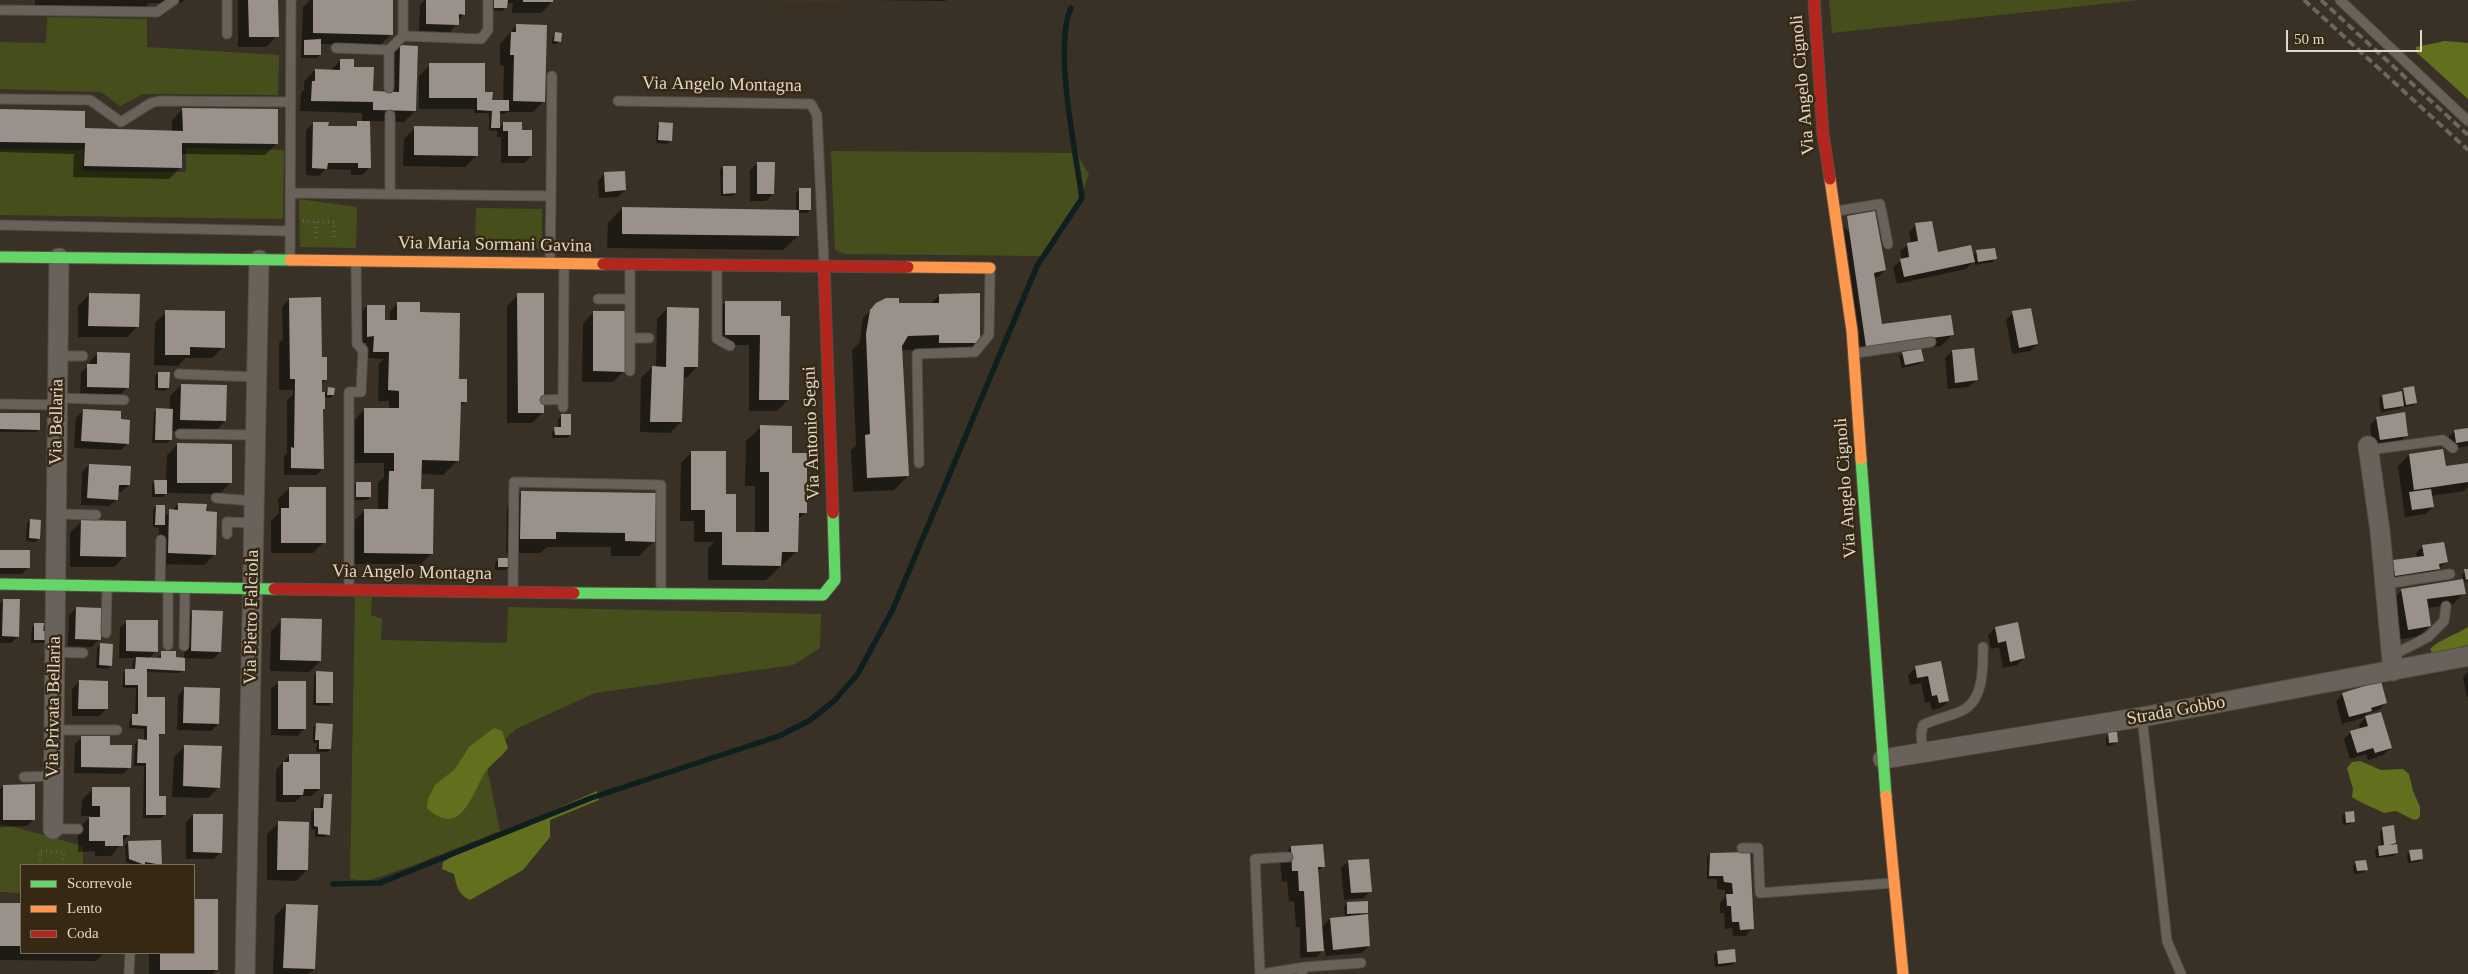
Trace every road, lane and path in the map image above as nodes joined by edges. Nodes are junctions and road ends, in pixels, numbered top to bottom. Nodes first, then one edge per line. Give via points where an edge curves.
1 (174, 0) edge
2 (226, 0) edge
3 (291, 0) edge
4 (402, 0) edge
5 (488, 0) edge
6 (1814, 0) edge
7 (2340, 0) edge
8 (0, 10) edge
9 (227, 34) dead end
10 (403, 36) junction
11 (336, 48) dead end
12 (389, 50) junction
13 (552, 76) dead end
14 (390, 88) dead end
15 (0, 99) edge
16 (618, 101) dead end
17 (290, 102) junction
18 (390, 115) dead end
19 (2468, 120) edge
20 (290, 194) junction
21 (390, 194) junction
22 (550, 196) junction
23 (1834, 212) junction
24 (290, 221) junction
25 (316, 222) junction
26 (0, 225) edge
27 (290, 231) junction
28 (334, 237) junction
29 (341, 237) dead end
30 (1888, 244) dead end
31 (0, 257) edge
32 (59, 258) junction
33 (259, 260) junction
34 (290, 260) junction
35 (356, 261) junction
36 (550, 264) junction
37 (564, 264) junction
38 (630, 264) junction
39 (717, 265) junction
40 (824, 266) junction
41 (990, 268) joint
42 (598, 299) dead end
43 (630, 299) junction
44 (630, 338) junction
45 (649, 338) dead end
46 (1931, 342) dead end
47 (730, 346) dead end
48 (1854, 354) junction
49 (57, 356) junction
50 (83, 356) dead end
51 (630, 371) dead end
52 (179, 374) dead end
53 (256, 377) junction
54 (124, 400) dead end
55 (545, 400) dead end
56 (57, 402) junction
57 (0, 404) edge
58 (180, 434) dead end
59 (255, 435) junction
60 (2368, 448) joint
61 (2453, 448) dead end
62 (919, 463) dead end
63 (216, 498) dead end
64 (254, 500) junction
65 (56, 514) junction
66 (96, 515) dead end
67 (254, 523) junction
68 (227, 534) dead end
69 (161, 540) dead end
70 (2450, 574) dead end
71 (0, 584) edge
72 (2385, 584) junction
73 (55, 585) junction
74 (107, 586) junction
75 (164, 586) junction
76 (185, 586) junction
77 (252, 587) junction
78 (349, 589) junction
79 (513, 593) junction
80 (661, 594) junction
81 (823, 595) joint
82 (2446, 606) dead end
83 (106, 633) dead end
84 (168, 645) dead end
85 (184, 646) dead end
86 (1983, 647) dead end
87 (54, 652) junction
88 (83, 653) dead end
89 (2468, 656) edge
90 (2392, 663) junction
91 (2142, 718) junction
92 (54, 730) junction
93 (117, 730) dead end
94 (1923, 752) junction
95 (1883, 759) junction
96 (53, 776) junction
97 (24, 777) dead end
98 (53, 829) joint
99 (78, 829) dead end
100 (1742, 848) dead end
101 (1288, 857) dead end
102 (40, 864) edge
103 (63, 864) edge
104 (1894, 883) junction
105 (130, 954) edge
106 (1361, 963) dead end
107 (1303, 971) edge
108 (129, 974) edge
109 (245, 974) edge
110 (1261, 974) edge
111 (1903, 974) edge
112 (2181, 974) edge

1 - 8 lane via 157,12
2 - 9 lane
3 - 17 lane
4 - 10 lane
5 - 10 lane via 488,30 481,39
6 - 23 street, Via Angelo Cignoli via 1823,134
7 - 19 lane
10 - 12 lane
11 - 12 lane
12 - 14 lane
13 - 22 lane
15 - 17 lane via 90,100 121,122 159,101
16 - 40 lane, Via Angelo Montagna via 811,104 817,115
17 - 20 lane
18 - 21 lane
20 - 21 lane
20 - 24 lane
21 - 22 lane
22 - 36 lane
23 - 30 lane via 1880,204
23 - 48 street, Via Angelo Cignoli
24 - 25 path
24 - 27 lane
25 - 28 path via 334,222
25 - 28 path via 316,238
26 - 27 lane
27 - 34 lane
28 - 29 path
31 - 32 street, Via Maria Sormani Gavina
32 - 33 street, Via Maria Sormani Gavina
32 - 49 street, Via Bellaria
33 - 34 street, Via Maria Sormani Gavina
33 - 53 street, Via Pietro Falciola
34 - 35 street, Via Maria Sormani Gavina
35 - 36 street, Via Maria Sormani Gavina
35 - 78 lane via 357,344 362,350 361,392 349,392
36 - 37 street, Via Maria Sormani Gavina
37 - 38 street, Via Maria Sormani Gavina
37 - 55 lane via 563,403
38 - 39 street, Via Maria Sormani Gavina
38 - 43 lane
39 - 40 street, Via Maria Sormani Gavina
39 - 47 lane via 717,339
40 - 41 street, Via Maria Sormani Gavina
40 - 81 street, Via Antonio Segni via 835,580
41 - 62 lane via 989,334 975,352 916,354
42 - 43 lane
43 - 44 lane
44 - 45 lane
44 - 51 lane
46 - 48 lane
48 - 95 street, Via Angelo Cignoli
49 - 50 lane
49 - 56 street, Via Bellaria
52 - 53 lane
53 - 59 street, Via Pietro Falciola
54 - 56 lane
56 - 57 lane
56 - 65 street, Via Bellaria
58 - 59 lane
59 - 64 street, Via Pietro Falciola
60 - 61 lane via 2443,440
60 - 72 street
63 - 64 lane
64 - 67 street, Via Pietro Falciola
65 - 66 lane
65 - 73 street, Via Bellaria
67 - 68 lane via 227,522
67 - 77 street, Via Pietro Falciola
69 - 75 lane
70 - 72 lane
71 - 73 street, Via Angelo Montagna
72 - 90 street
73 - 74 street, Via Angelo Montagna
73 - 87 street, Via Privata Bellaria
74 - 75 street, Via Angelo Montagna
74 - 83 lane
75 - 76 street, Via Angelo Montagna
75 - 84 lane
76 - 77 street, Via Angelo Montagna
76 - 85 lane
77 - 78 street, Via Angelo Montagna
77 - 109 street, Via Pietro Falciola
78 - 79 street, Via Angelo Montagna
79 - 80 street, Via Angelo Montagna
79 - 80 lane via 514,482 661,485
80 - 81 street, Via Angelo Montagna
82 - 90 lane via 2444,621
86 - 94 lane via 1982,677 1969,708 1923,725
87 - 88 lane
87 - 92 street, Via Privata Bellaria
89 - 90 street, Strada Gobbo
90 - 91 street, Strada Gobbo
91 - 94 street, Strada Gobbo
91 - 112 lane via 2167,941
92 - 93 lane
92 - 96 street, Via Privata Bellaria
94 - 95 street, Strada Gobbo
95 - 104 street, Via Angelo Cignoli
96 - 97 lane
96 - 98 street, Via Privata Bellaria
98 - 99 lane
100 - 104 lane via 1758,848 1760,893
101 - 110 lane via 1255,859
102 - 103 path via 40,851 64,852
104 - 111 street, Via Angelo Cignoli
105 - 108 lane
106 - 107 lane
107 - 110 lane

